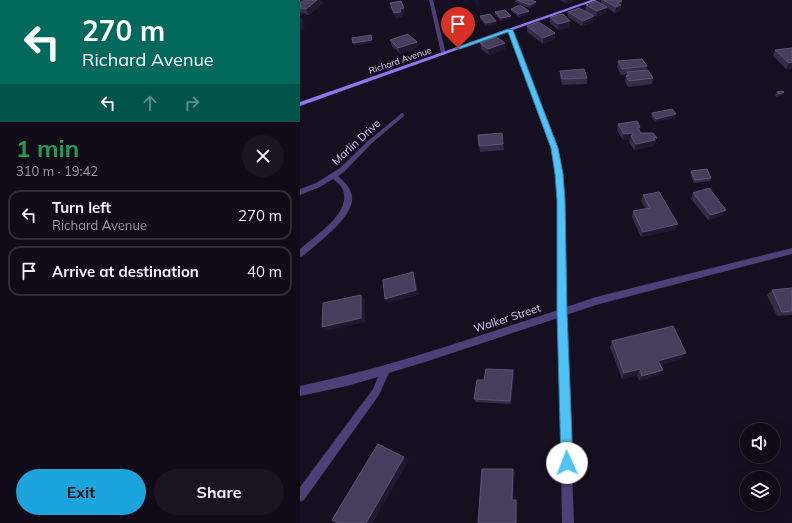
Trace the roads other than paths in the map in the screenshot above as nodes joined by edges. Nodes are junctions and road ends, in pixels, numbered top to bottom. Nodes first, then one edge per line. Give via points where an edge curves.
1 (431, 0) edge
2 (595, 0) edge
3 (510, 30) junction
4 (444, 53) junction
5 (300, 104) edge
6 (402, 115) dead end
7 (334, 176) junction
8 (300, 192) edge
9 (792, 251) edge
10 (300, 254) edge
11 (562, 312) junction
12 (386, 368) junction
13 (300, 391) edge
14 (300, 496) edge
15 (568, 523) edge

1 - 4 street
2 - 3 street, Richard Avenue
3 - 4 street, Richard Avenue
3 - 11 street via 554,148 559,174
4 - 5 street, Richard Avenue
6 - 7 street, Marlin Drive
7 - 8 street, Marlin Drive
7 - 10 street via 348,192 349,201 345,212
9 - 11 street, Walker Street
11 - 12 street, Walker Street via 425,358
11 - 15 street
12 - 13 street, Walker Street via 347,381
12 - 14 street via 376,392

